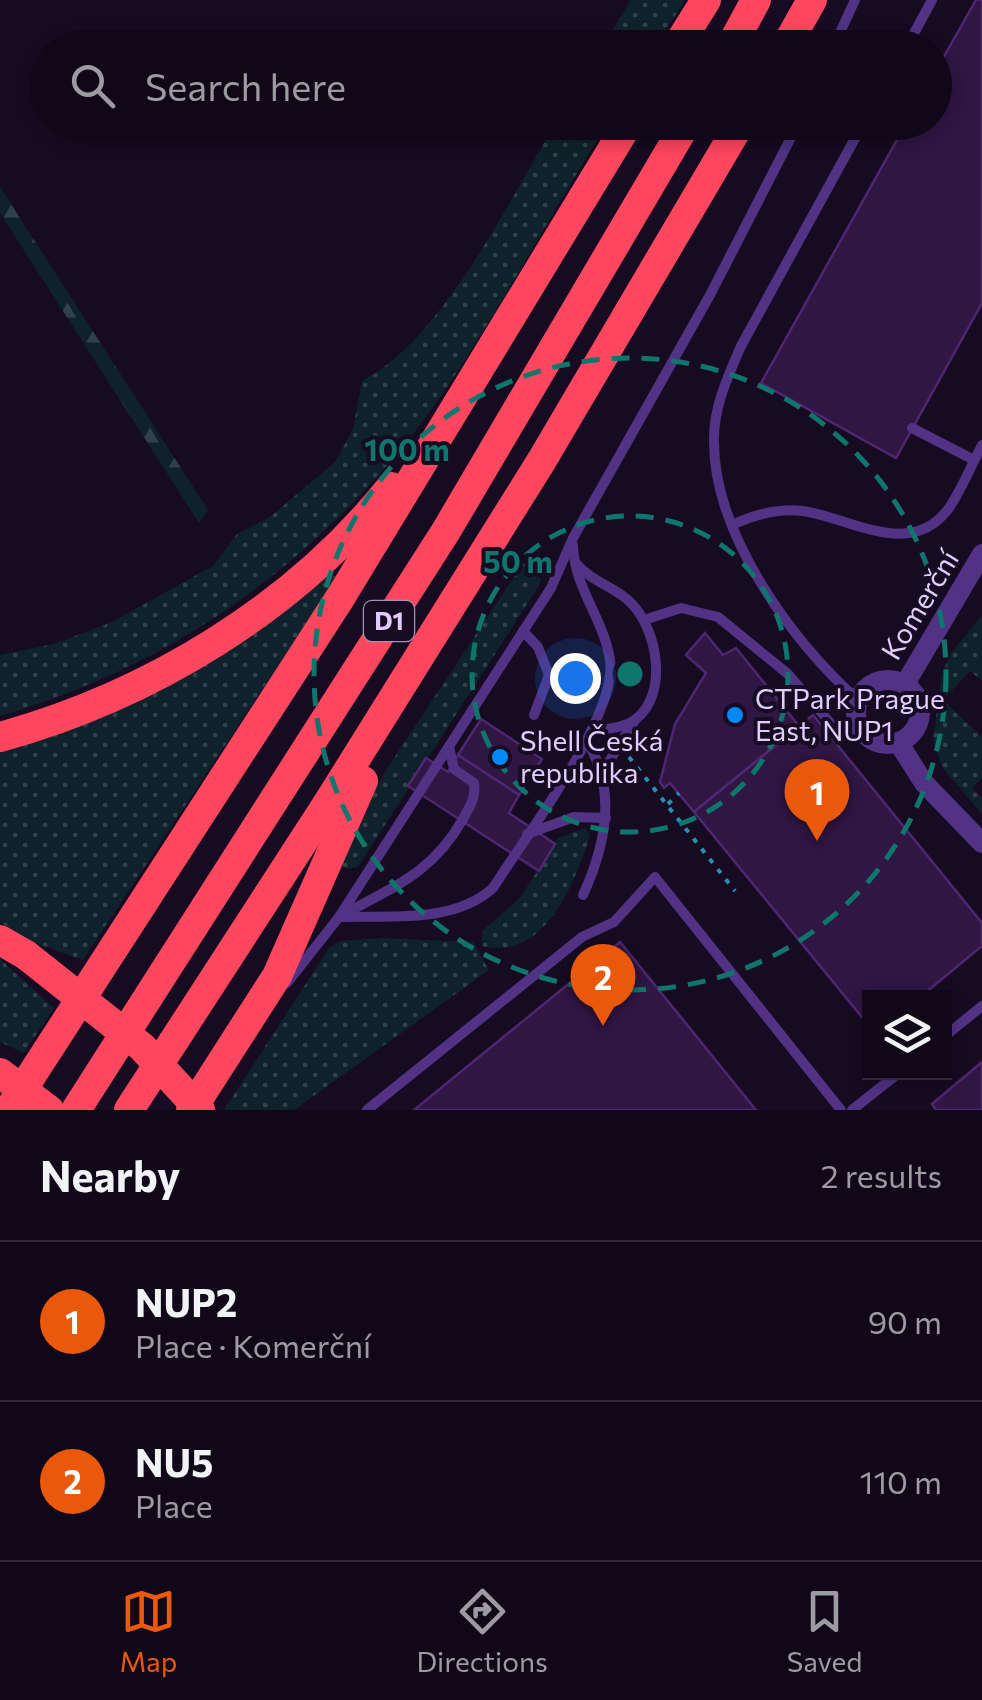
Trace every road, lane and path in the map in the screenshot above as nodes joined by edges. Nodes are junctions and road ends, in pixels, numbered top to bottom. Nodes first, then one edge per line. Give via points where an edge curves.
1 (706, 0) edge
2 (756, 0) edge
3 (812, 0) edge
4 (855, 0) edge
5 (932, 0) edge
6 (687, 30) edge
7 (740, 30) edge
8 (795, 30) edge
9 (841, 30) edge
10 (916, 30) edge
11 (618, 140) edge
12 (675, 140) edge
13 (730, 140) edge
14 (790, 140) edge
15 (854, 140) edge
16 (456, 406) junction
17 (912, 428) dead end
18 (982, 445) edge
19 (974, 460) junction
20 (734, 524) junction
21 (573, 538) junction
22 (982, 554) edge
23 (573, 559) junction
24 (644, 620) junction
25 (523, 631) junction
26 (408, 674) junction
27 (905, 684) junction
28 (858, 700) junction
29 (534, 714) dead end
30 (635, 720) junction
31 (838, 732) dead end
32 (588, 736) junction
33 (0, 737) edge
34 (898, 742) junction
35 (620, 746) junction
36 (448, 747) junction
37 (601, 774) junction
38 (679, 793) dead end
39 (666, 805) junction
40 (606, 818) junction
41 (526, 835) junction
42 (982, 843) edge
43 (735, 891) dead end
44 (583, 894) dead end
45 (339, 917) junction
46 (13, 948) edge
47 (982, 1006) edge
48 (952, 1030) edge
49 (223, 1062) junction
50 (0, 1073) edge
51 (890, 1080) edge
52 (9, 1110) edge
53 (49, 1110) edge
54 (76, 1110) edge
55 (129, 1110) edge
56 (191, 1110) edge
57 (200, 1110) edge
58 (367, 1110) edge
59 (841, 1110) edge
60 (852, 1110) edge

1 - 6 highway
2 - 7 highway
3 - 8 highway
4 - 9 lane
5 - 10 lane
11 - 16 highway
12 - 54 highway, D1 via 446,531
13 - 26 highway, D1
14 - 21 lane
15 - 20 lane via 725,382 714,454
16 - 33 highway via 378,503 250,617 142,683
16 - 52 highway via 299,664
17 - 19 lane
18 - 19 lane
19 - 20 lane via 948,510 919,530 883,534 788,510
20 - 28 lane via 783,617
21 - 23 lane
21 - 25 lane
22 - 27 street, Komerční
23 - 24 lane via 586,575 623,595
23 - 32 lane via 610,658 608,702
24 - 30 lane via 656,650 654,681
24 - 31 lane via 681,608 718,618 788,674
25 - 29 lane via 549,675
25 - 36 lane
26 - 49 highway via 277,976
26 - 55 highway, D1
27 - 28 street, Komerční via 878,681
27 - 34 street, Komerční via 920,710 915,730
28 - 34 street via 862,730 878,742
30 - 32 lane
30 - 35 lane
32 - 37 lane
32 - 41 lane
34 - 42 street via 924,783
35 - 37 lane
35 - 39 path
36 - 45 lane
36 - 45 lane via 454,769 474,783 475,797 446,850 406,881
37 - 40 lane
38 - 39 path
39 - 43 path
40 - 41 lane via 574,817
40 - 44 lane via 599,860
41 - 45 lane via 492,888 464,907
45 - 49 lane
46 - 57 highway, bridge via 142,1047
47 - 48 lane
49 - 56 highway
50 - 53 highway, bridge
51 - 60 lane
58 - 59 lane via 582,937 614,922 655,877

